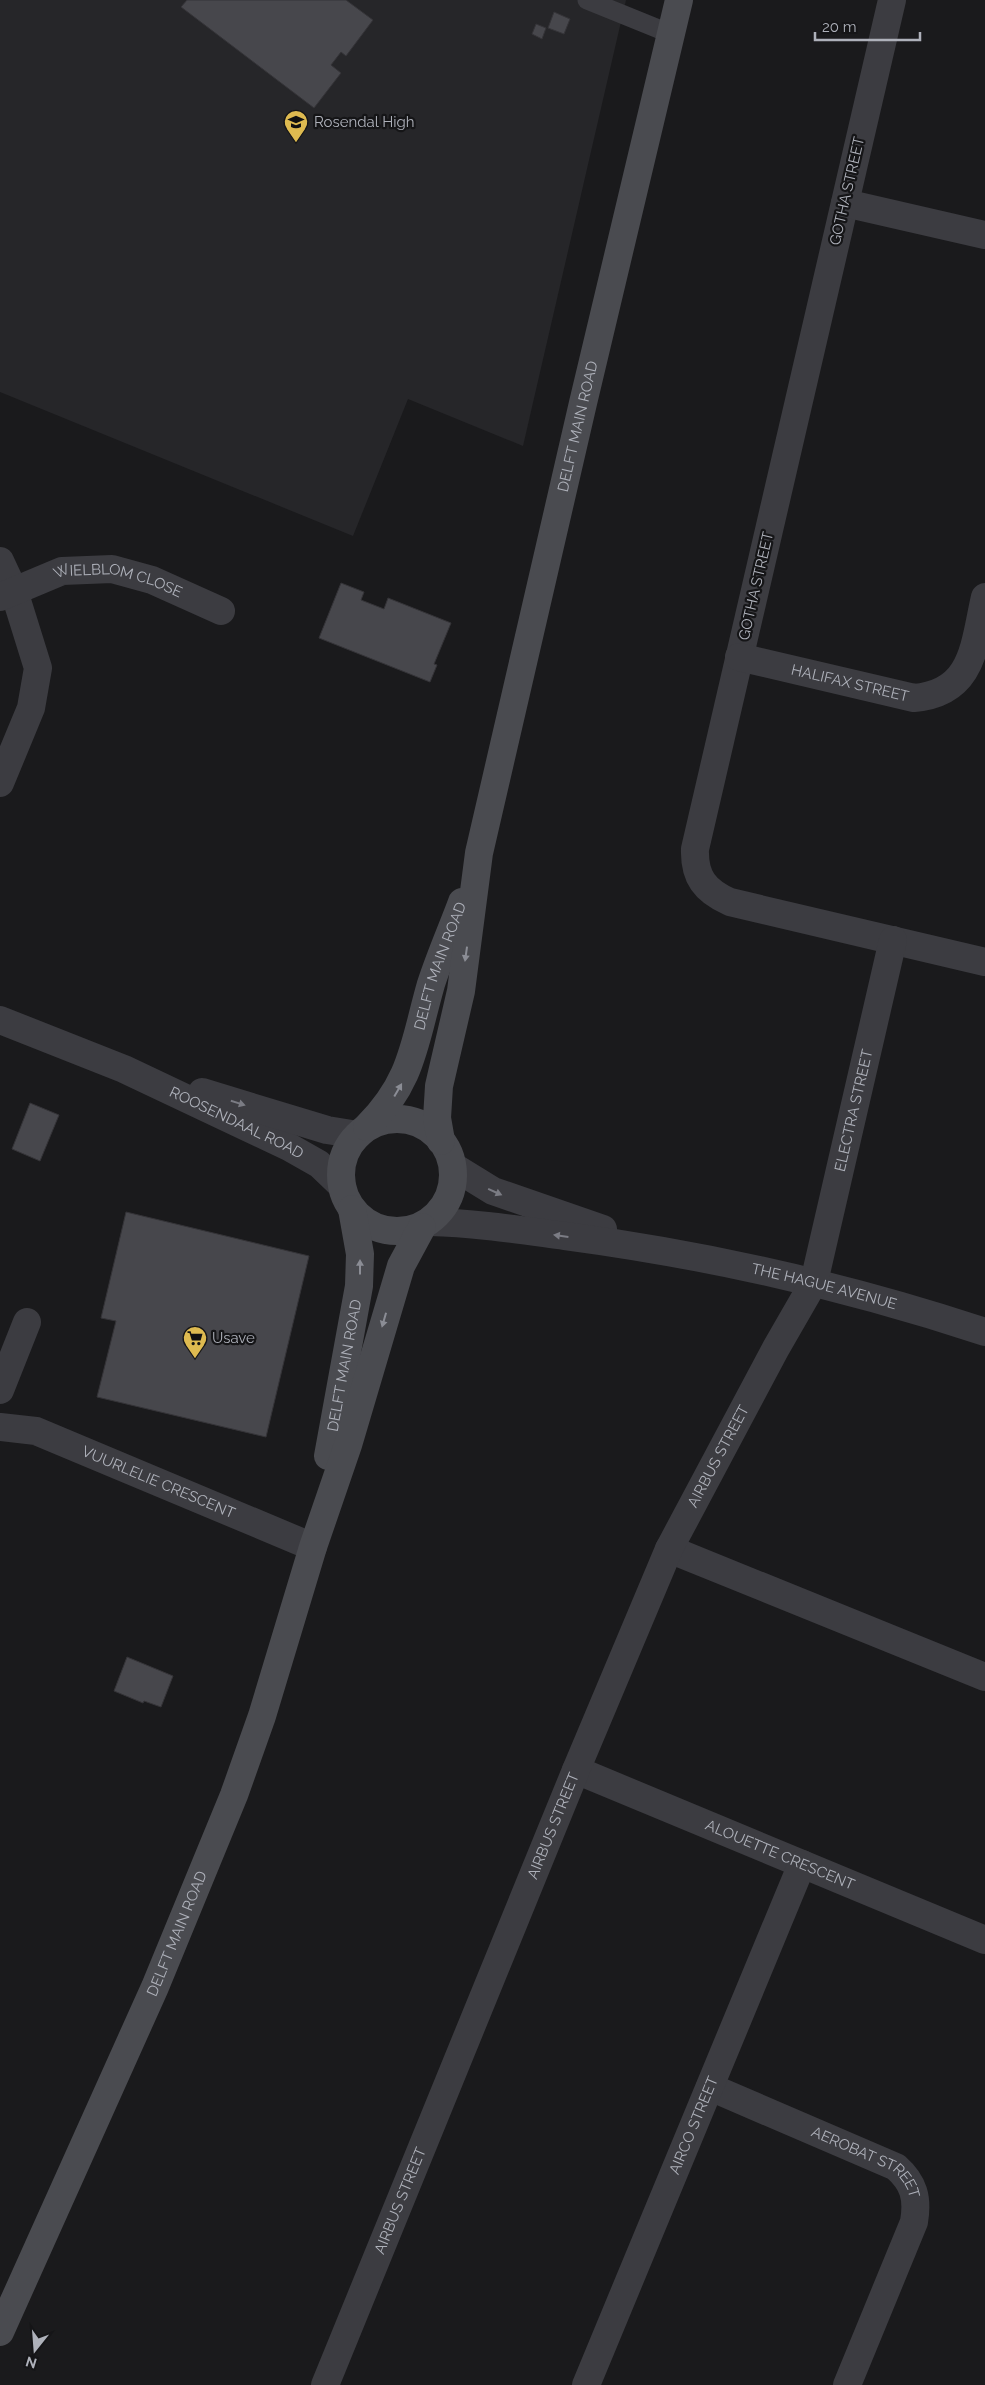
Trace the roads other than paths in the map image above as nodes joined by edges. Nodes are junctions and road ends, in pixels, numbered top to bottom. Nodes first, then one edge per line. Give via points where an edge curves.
1 (587, 0) edge
2 (679, 0) edge
3 (892, 0) edge
4 (671, 34) junction
5 (845, 203) junction
6 (985, 235) edge
7 (0, 561) edge
8 (7, 594) edge
9 (985, 597) edge
10 (221, 611) dead end
11 (739, 657) junction
12 (0, 784) edge
13 (480, 853) junction
14 (893, 940) junction
15 (985, 962) edge
16 (0, 1020) edge
17 (124, 1070) junction
18 (362, 1131) junction
19 (441, 1141) junction
20 (454, 1167) junction
21 (347, 1198) junction
22 (426, 1224) junction
23 (661, 1250) junction
24 (814, 1282) junction
25 (27, 1322) dead end
26 (985, 1332) edge
27 (0, 1390) edge
28 (0, 1428) edge
29 (317, 1534) junction
30 (669, 1549) junction
31 (985, 1677) edge
32 (576, 1770) junction
33 (802, 1864) junction
34 (985, 1940) edge
35 (710, 2087) junction
36 (0, 2332) edge
37 (325, 2385) edge
38 (586, 2385) edge
39 (847, 2385) edge

1 - 4 lane
2 - 4 street, DELFT MAIN ROAD
3 - 5 street, GOTHA STREET
4 - 13 street, DELFT MAIN ROAD via 582,403
5 - 6 street
5 - 11 street, GOTHA STREET
7 - 8 street
8 - 10 street, WIELBLOM CLOSE via 62,571 112,569 152,580
8 - 12 street via 38,668 31,708
9 - 11 street, HALIFAX STREET via 970,661 962,676 950,688 927,697 914,698
11 - 14 street, GOTHA STREET via 695,849 698,874 716,896 730,902
18 -> 13 street, DELFT MAIN ROAD via 390,1101 404,1079 432,982
13 -> 19 street, DELFT MAIN ROAD via 461,991 439,1086 437,1118
14 - 15 street, GOTHA STREET
14 - 24 street, ELECTRA STREET
16 - 17 street, ROOSENDAAL ROAD
17 -> 18 street, ROOSENDAAL ROAD via 327,1130
17 - 21 street, ROOSENDAAL ROAD via 304,1155 331,1174
18 - 19 street via 384,1120 403,1119 420,1124
18 - 21 street via 343,1159
19 - 20 street
20 - 22 street via 450,1198
20 -> 23 street, THE HAGUE AVENUE via 516,1201
21 - 22 street via 365,1221 379,1229 396,1232
29 -> 21 street, DELFT MAIN ROAD via 324,1478 360,1286 360,1254
23 -> 22 street, THE HAGUE AVENUE via 511,1228
22 -> 29 street, DELFT MAIN ROAD via 401,1266 348,1445
23 - 24 street, THE HAGUE AVENUE
24 - 26 street, THE HAGUE AVENUE
24 - 30 street, AIRBUS STREET
25 - 27 street
28 - 29 street, VUURLELIE CRESCENT via 36,1431
29 - 36 street, DELFT MAIN ROAD via 262,1716 231,1803 151,1995
30 - 31 street
30 - 32 street, AIRBUS STREET
32 - 33 street, ALOUETTE CRESCENT
32 - 37 street, AIRBUS STREET
33 - 34 street, ALOUETTE CRESCENT
33 - 35 street, AIRCO STREET
35 - 38 street, AIRCO STREET
35 - 39 street, AEROBAT STREET via 896,2167 908,2177 917,2206 914,2222

